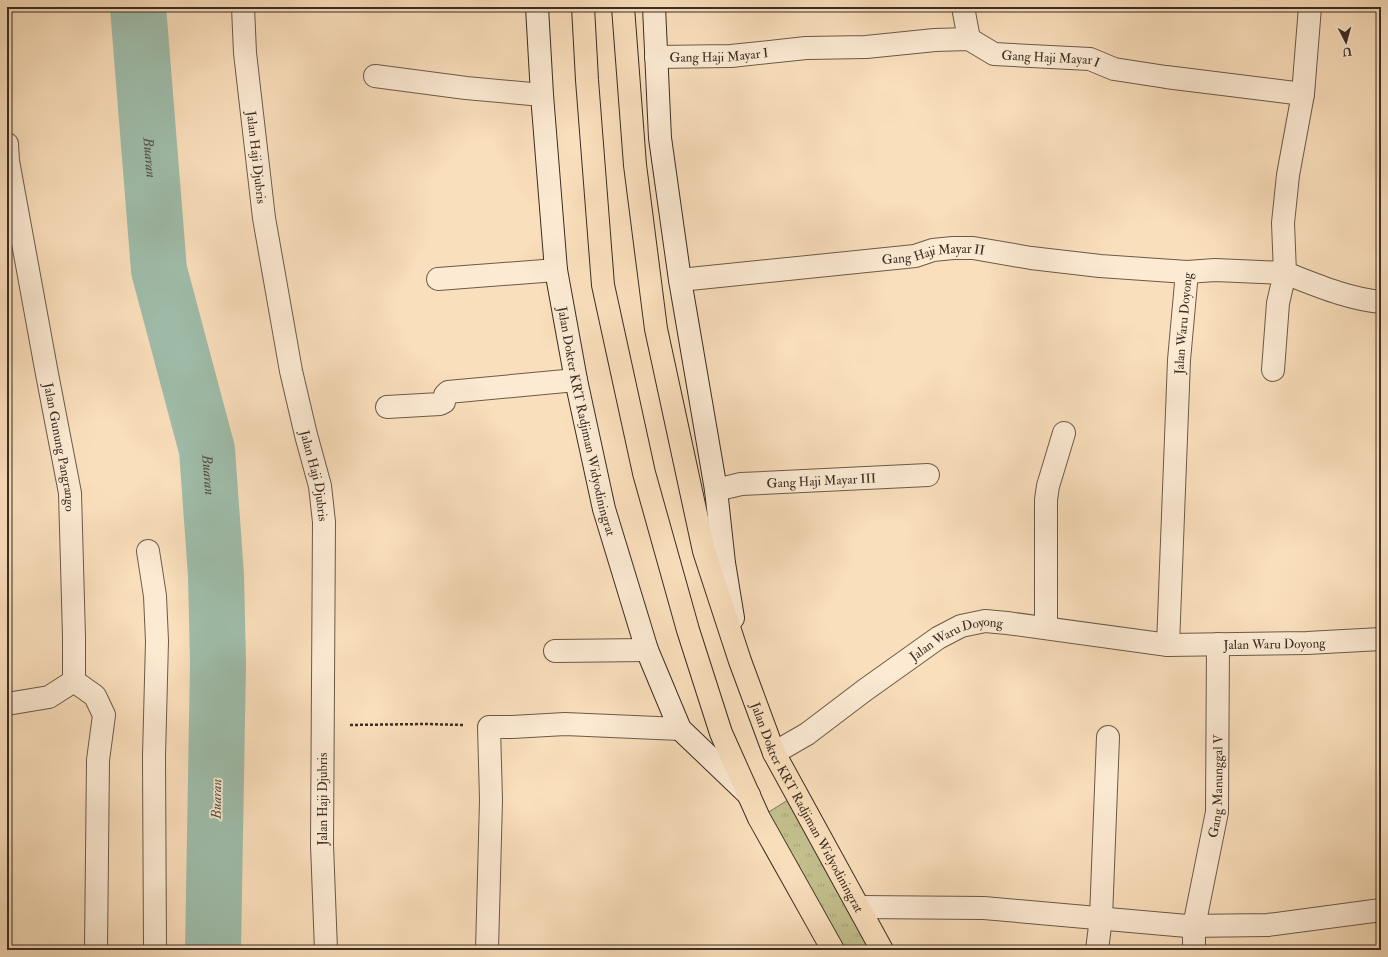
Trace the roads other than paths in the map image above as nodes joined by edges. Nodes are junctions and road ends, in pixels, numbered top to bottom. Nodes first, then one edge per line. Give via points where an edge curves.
1 (243, 7) edge
2 (537, 7) edge
3 (583, 7) edge
4 (623, 7) edge
5 (654, 7) edge
6 (963, 7) edge
7 (1310, 7) edge
8 (969, 39) junction
9 (656, 57) junction
10 (375, 76) dead end
11 (1303, 94) junction
12 (542, 95) junction
13 (7, 155) edge
14 (556, 270) junction
15 (1187, 272) junction
16 (1284, 273) junction
17 (438, 279) dead end
18 (680, 280) junction
19 (1381, 302) edge
20 (1273, 370) dead end
21 (576, 380) junction
22 (387, 407) dead end
23 (1064, 433) dead end
24 (928, 475) dead end
25 (716, 490) junction
26 (148, 550) dead end
27 (1046, 628) junction
28 (1381, 639) edge
29 (1168, 644) junction
30 (1218, 644) junction
31 (648, 650) junction
32 (555, 651) dead end
33 (740, 661) junction
34 (74, 682) junction
35 (7, 704) edge
36 (680, 729) junction
37 (1108, 737) dead end
38 (774, 753) junction
39 (748, 795) junction
40 (858, 907) junction
41 (1381, 910) edge
42 (1101, 918) junction
43 (1194, 926) junction
44 (96, 950) edge
45 (155, 950) edge
46 (326, 950) edge
47 (487, 950) edge
48 (833, 950) edge
49 (882, 950) edge
50 (1097, 950) edge
51 (1194, 950) edge

1 - 46 street, Jalan Haji Djubris via 245,53 264,218 290,364 320,486 324,522 322,845
2 - 12 street, Jalan Dokter KRT Radjiman Widyodiningrat
3 - 39 main road, Jalan Dokter KRT Radjiman Widyodiningrat via 586,80 603,285 644,473 688,630 721,732
4 - 33 main road, Jalan Dokter KRT Radjiman Widyodiningrat via 636,165 656,329 701,538
5 - 9 street, Jalan Dokter KRT Radjiman Widyodiningrat
6 - 8 street
7 - 11 street
8 - 9 street, Gang Haji Mayar I via 866,47 806,48 731,56
8 - 11 street, Gang Haji Mayar I via 994,54 1090,59 1114,69
9 - 18 street, Jalan Dokter KRT Radjiman Widyodiningrat via 660,138
10 - 12 street
11 - 16 street via 1288,174 1283,223
12 - 14 street, Jalan Dokter KRT Radjiman Widyodiningrat
13 - 34 street, Jalan Gunung Pangrango via 70,493
14 - 17 street
14 - 21 street, Jalan Dokter KRT Radjiman Widyodiningrat
15 - 16 street, Jalan Waru Doyong via 1214,270
15 - 18 street, Gang Haji Mayar II via 1100,266 973,248 953,248 933,250 915,256
15 - 29 street, Jalan Waru Doyong via 1179,360
16 - 19 street, Jalan Waru Doyong via 1365,300
16 - 20 street via 1278,303
18 - 25 street, Jalan Dokter KRT Radjiman Widyodiningrat
21 - 22 street via 448,392 444,402 440,404
21 - 31 street, Jalan Dokter KRT Radjiman Widyodiningrat via 604,509
23 - 27 street via 1046,500
24 - 25 street, Gang Haji Mayar III via 741,484
25 - 33 street, Jalan Dokter KRT Radjiman Widyodiningrat via 724,563
26 - 45 street via 155,596 157,641 154,756
27 - 29 street, Jalan Waru Doyong
27 - 38 street, Jalan Waru Doyong via 985,621 961,626 938,638 807,734
28 - 30 street, Jalan Waru Doyong
29 - 30 street, Jalan Waru Doyong
30 - 43 street, Gang Manunggal V via 1217,812
31 - 32 street
31 - 36 street, Jalan Dokter KRT Radjiman Widyodiningrat
33 - 38 main road, Jalan Dokter KRT Radjiman Widyodiningrat
34 - 35 street via 49,697
34 - 44 street via 95,696 104,715 98,760
36 - 39 street, Jalan Dokter KRT Radjiman Widyodiningrat
36 - 47 street via 565,724 489,727
37 - 42 street
38 - 40 main road, Jalan Dokter KRT Radjiman Widyodiningrat
39 - 48 main road, Jalan Dokter KRT Radjiman Widyodiningrat
40 - 42 street via 984,908
40 - 49 main road, Jalan Dokter KRT Radjiman Widyodiningrat
41 - 43 street via 1268,925
42 - 43 street
42 - 50 street
43 - 51 street, Gang Manunggal V

